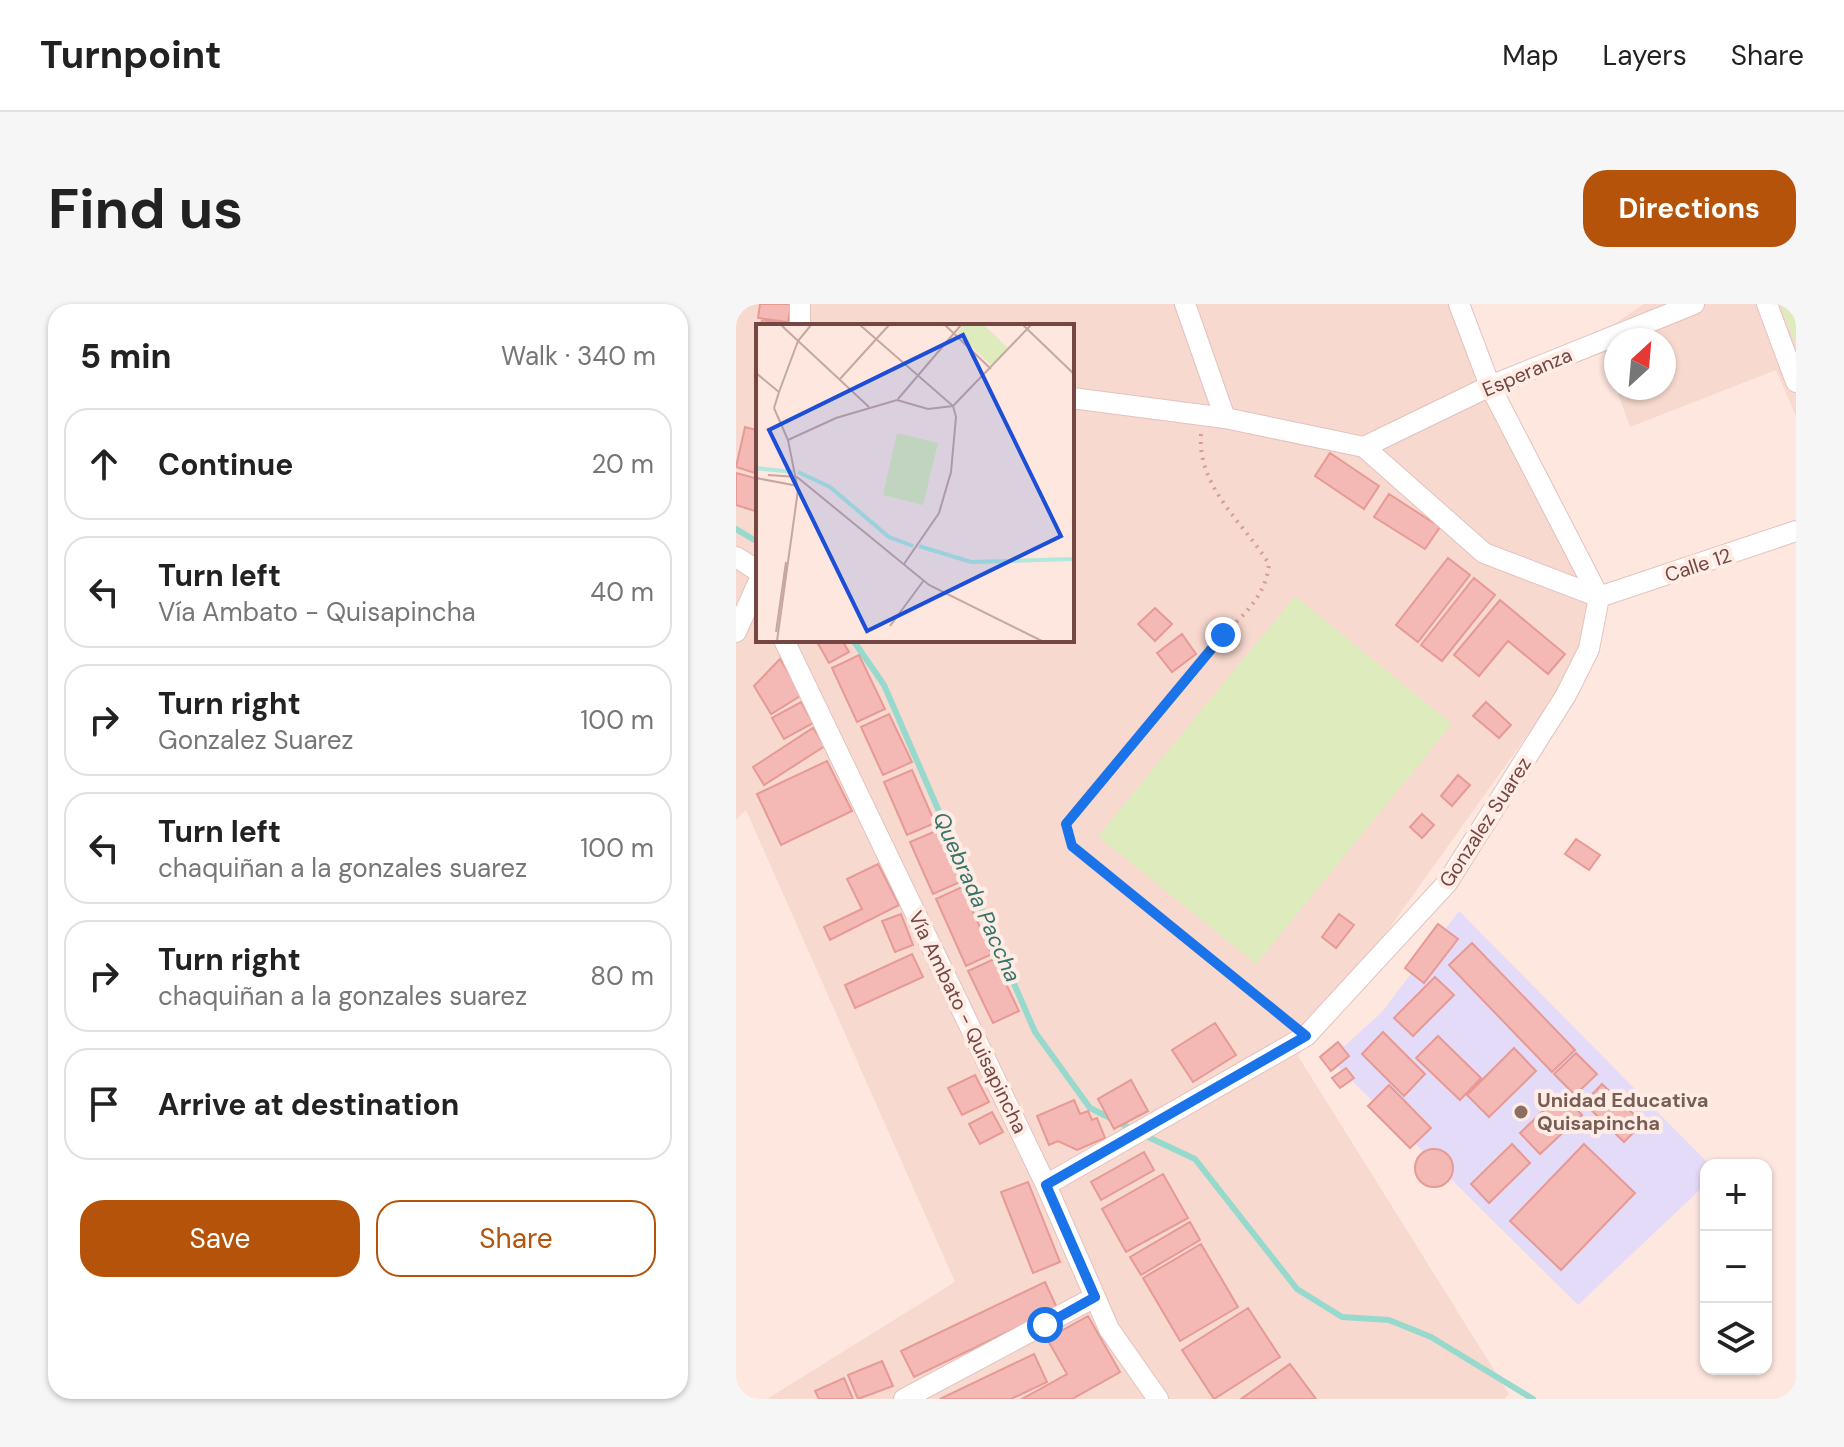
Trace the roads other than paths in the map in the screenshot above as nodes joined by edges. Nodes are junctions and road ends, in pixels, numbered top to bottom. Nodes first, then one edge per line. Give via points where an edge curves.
1 (1185, 304) edge
2 (1459, 304) edge
3 (1694, 304) edge
4 (1767, 304) edge
5 (1796, 382) edge
6 (1490, 386) junction
7 (1074, 398) edge
8 (1225, 418) junction
9 (1364, 447) junction
10 (1796, 531) edge
11 (736, 557) edge
12 (756, 570) edge
13 (756, 585) edge
14 (1599, 597) junction
15 (742, 601) edge
16 (736, 623) edge
17 (736, 632) edge
18 (785, 642) edge
19 (1046, 1185) junction
20 (1095, 1297) junction
21 (904, 1399) edge
22 (1158, 1399) edge

1 - 8 street
2 - 6 street
3 - 6 street, Esperanza
4 - 5 street
6 - 9 street, Esperanza
6 - 14 street
7 - 8 street
8 - 9 street
9 - 14 street via 1484,553
10 - 14 street, Calle 12
11 - 12 street
13 - 15 street
14 - 19 street, Gonzalez Suarez via 1589,649 1566,695 1447,883 1306,1036
15 - 16 street
15 - 17 street
18 - 19 street, Vía Ambato - Quisapincha
19 - 20 street, Vía Ambato - Quisapincha
20 - 21 street
20 - 22 street, Vía Ambato - Quisapincha via 1109,1329

